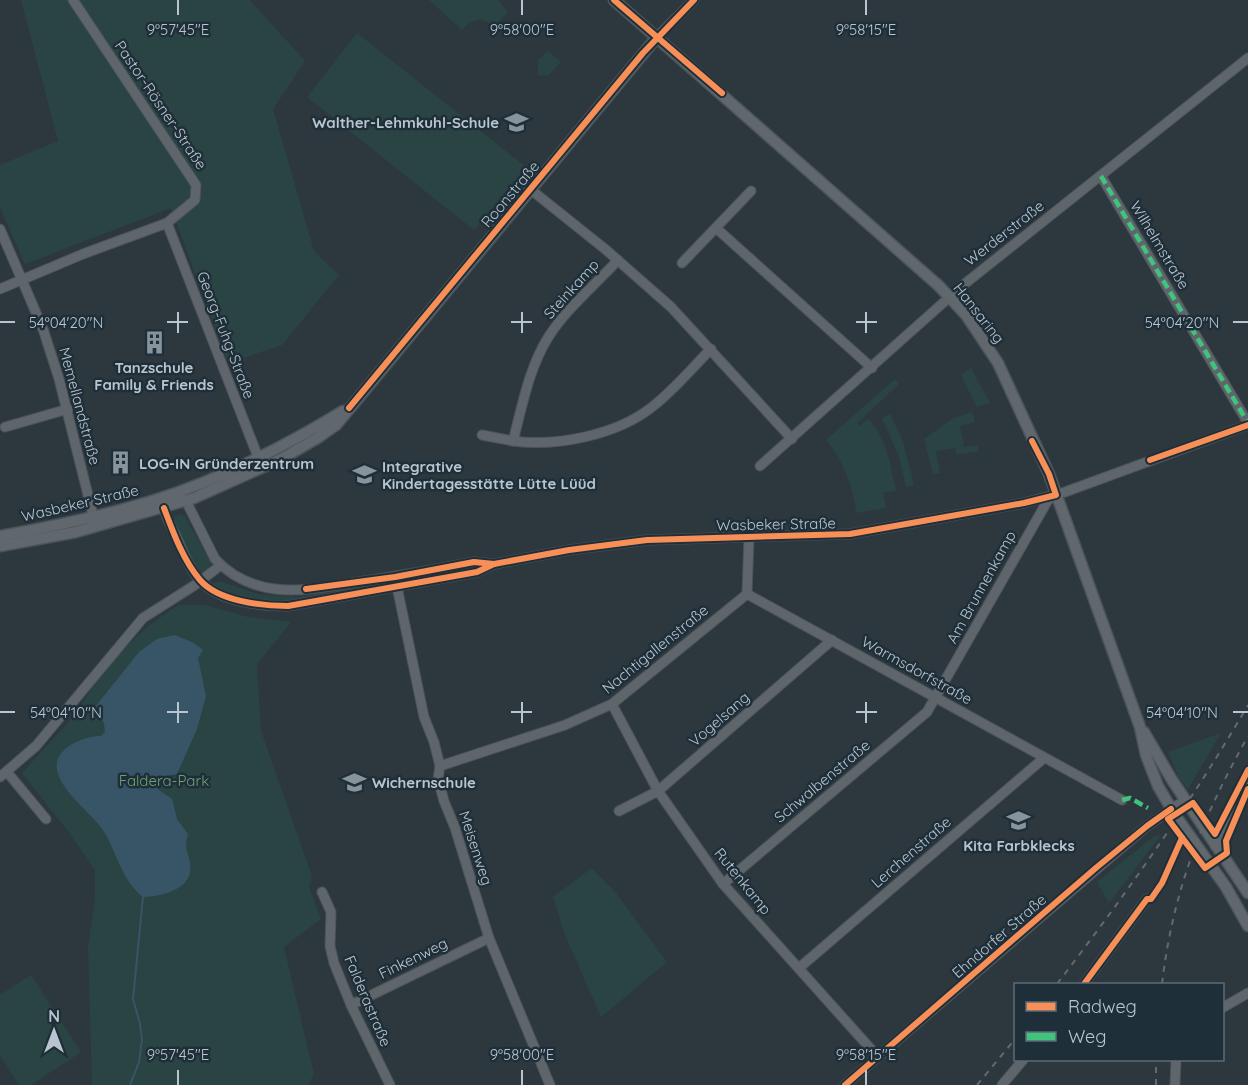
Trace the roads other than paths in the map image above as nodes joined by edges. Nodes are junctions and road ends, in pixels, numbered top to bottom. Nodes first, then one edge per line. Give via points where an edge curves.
1 (72, 0) edge
2 (614, 0) edge
3 (694, 0) edge
4 (657, 37) junction
5 (1248, 58) edge
6 (1101, 176) junction
7 (530, 189) junction
8 (751, 191) dead end
9 (167, 223) junction
10 (716, 228) junction
11 (0, 229) edge
12 (618, 260) junction
13 (682, 263) dead end
14 (22, 279) junction
15 (0, 289) edge
16 (949, 296) junction
17 (711, 349) junction
18 (872, 368) junction
19 (349, 408) junction
20 (68, 409) junction
21 (1248, 424) edge
22 (6, 427) dead end
23 (482, 435) dead end
24 (792, 439) junction
25 (513, 441) junction
26 (258, 457) junction
27 (760, 466) dead end
28 (171, 495) junction
29 (1056, 495) junction
30 (186, 501) junction
31 (164, 508) junction
32 (94, 522) junction
33 (0, 536) edge
34 (748, 537) junction
35 (0, 546) edge
36 (494, 564) junction
37 (221, 565) junction
38 (395, 577) junction
39 (201, 581) junction
40 (397, 587) junction
41 (747, 594) junction
42 (832, 640) junction
43 (936, 698) junction
44 (612, 704) junction
45 (1140, 727) junction
46 (1044, 758) junction
47 (440, 766) junction
48 (4, 775) edge
49 (1248, 780) edge
50 (658, 791) junction
51 (1122, 800) dead end
52 (1185, 800) junction
53 (1172, 809) junction
54 (619, 811) dead end
55 (46, 819) dead end
56 (1215, 846) junction
57 (723, 884) junction
58 (322, 892) dead end
59 (1248, 893) edge
60 (1147, 899) dead end
61 (1248, 926) edge
62 (489, 938) junction
63 (799, 968) junction
64 (1085, 983) edge
65 (1248, 993) edge
66 (351, 1005) junction
67 (1224, 1007) edge
68 (878, 1057) junction
69 (1021, 1061) edge
70 (1176, 1061) edge
71 (390, 1085) edge
72 (550, 1085) edge
73 (845, 1085) edge
74 (1002, 1085) edge
75 (1175, 1085) edge

1 - 9 street, Pastor-Rösner-Straße via 196,185 195,200
2 - 4 main road, Hansaring
3 - 4 street, Roonstraße
4 - 7 main road, Roonstraße
4 - 16 main road, Hansaring
5 - 6 street, Werderstraße
6 - 16 street, Werderstraße
6 - 21 street, Wilhelmstraße
7 - 12 street, Steinkamp
7 - 19 main road, Roonstraße
8 - 10 street
9 - 14 street, Pastor-Rösner-Straße
9 - 26 street, Georg-Fuhg-Straße
10 - 13 street
10 - 18 street
11 - 14 street, Memellandstraße
12 - 17 street, Steinkamp
12 - 25 street, Steinkamp via 549,337 536,360
14 - 15 street, Pastor-Rösner-Straße
14 - 20 street, Memellandstraße via 43,329
16 - 18 street, Werderstraße
16 - 29 main road, Hansaring via 998,363
17 - 24 street, Steinkamp
17 - 25 street via 638,418 579,439 535,444
18 - 24 street, Werderstraße
19 - 26 main road, Roonstraße
19 - 30 main road, Roonstraße via 336,425 281,459
20 - 22 street
20 - 32 street, Memellandstraße
21 - 29 street, Wasbeker Straße
23 - 25 street
24 - 27 street, Werderstraße
26 - 28 main road, Roonstraße
28 - 30 street, Wasbeker Straße
28 - 31 street
28 - 32 main road, Wasbeker Straße
29 - 34 street, Wasbeker Straße via 850,534
29 - 43 street, Am Brunnenkamp via 1048,500
29 - 45 main road, Hansaring
30 - 31 main road, Roonstraße
30 - 37 street, Wasbeker Straße
31 - 32 main road, Wasbeker Straße
31 - 39 street, Wasbeker Straße via 188,563
32 - 33 main road, Wasbeker Straße
32 - 35 main road, Wasbeker Straße
34 - 36 street, Wasbeker Straße via 647,540
34 - 41 street
36 - 38 street, Wasbeker Straße via 474,562
36 - 40 street, Wasbeker Straße via 477,572
37 - 38 street, Wasbeker Straße via 252,584 275,589 306,589
37 - 39 street
38 - 40 street, Meisenweg
39 - 40 street, Wasbeker Straße via 215,591 266,606 309,604
39 - 48 street via 143,618 36,746
40 - 47 street, Meisenweg via 424,717
41 - 42 street, Warmsdorfstraße
41 - 44 street, Nachtigallenstraße
42 - 43 street, Warmsdorfstraße
42 - 50 street, Vogelsang
43 - 46 street, Warmsdorfstraße
43 - 57 street, Schwalbenstraße via 927,712
44 - 47 street, Nachtigallenstraße via 565,725
44 - 50 street, Rutenkamp
45 - 52 main road, Hansaring
45 - 53 main road, Hansaring via 1156,781
46 - 51 street, Warmsdorfstraße
46 - 63 street, Lerchenstraße
47 - 62 street, Meisenweg via 438,779 444,801
48 - 55 street
49 - 56 street
50 - 54 street, Vogelsang
50 - 57 street, Rutenkamp
52 - 53 street, Ehndorfer Straße
52 - 56 main road, Hansaring
53 - 61 main road, Hansaring
53 - 68 street, Ehndorfer Straße via 1097,867
56 - 59 main road, Hansaring
57 - 63 street, Rutenkamp
58 - 66 street, Falderastraße via 332,912 330,946 334,963
60 - 64 street
62 - 66 street, Finkenweg
62 - 72 street, Meisenweg
63 - 68 street, Rutenkamp
65 - 67 street
66 - 71 street, Falderastraße
68 - 73 street, Ehndorfer Straße
69 - 74 street
70 - 75 street

